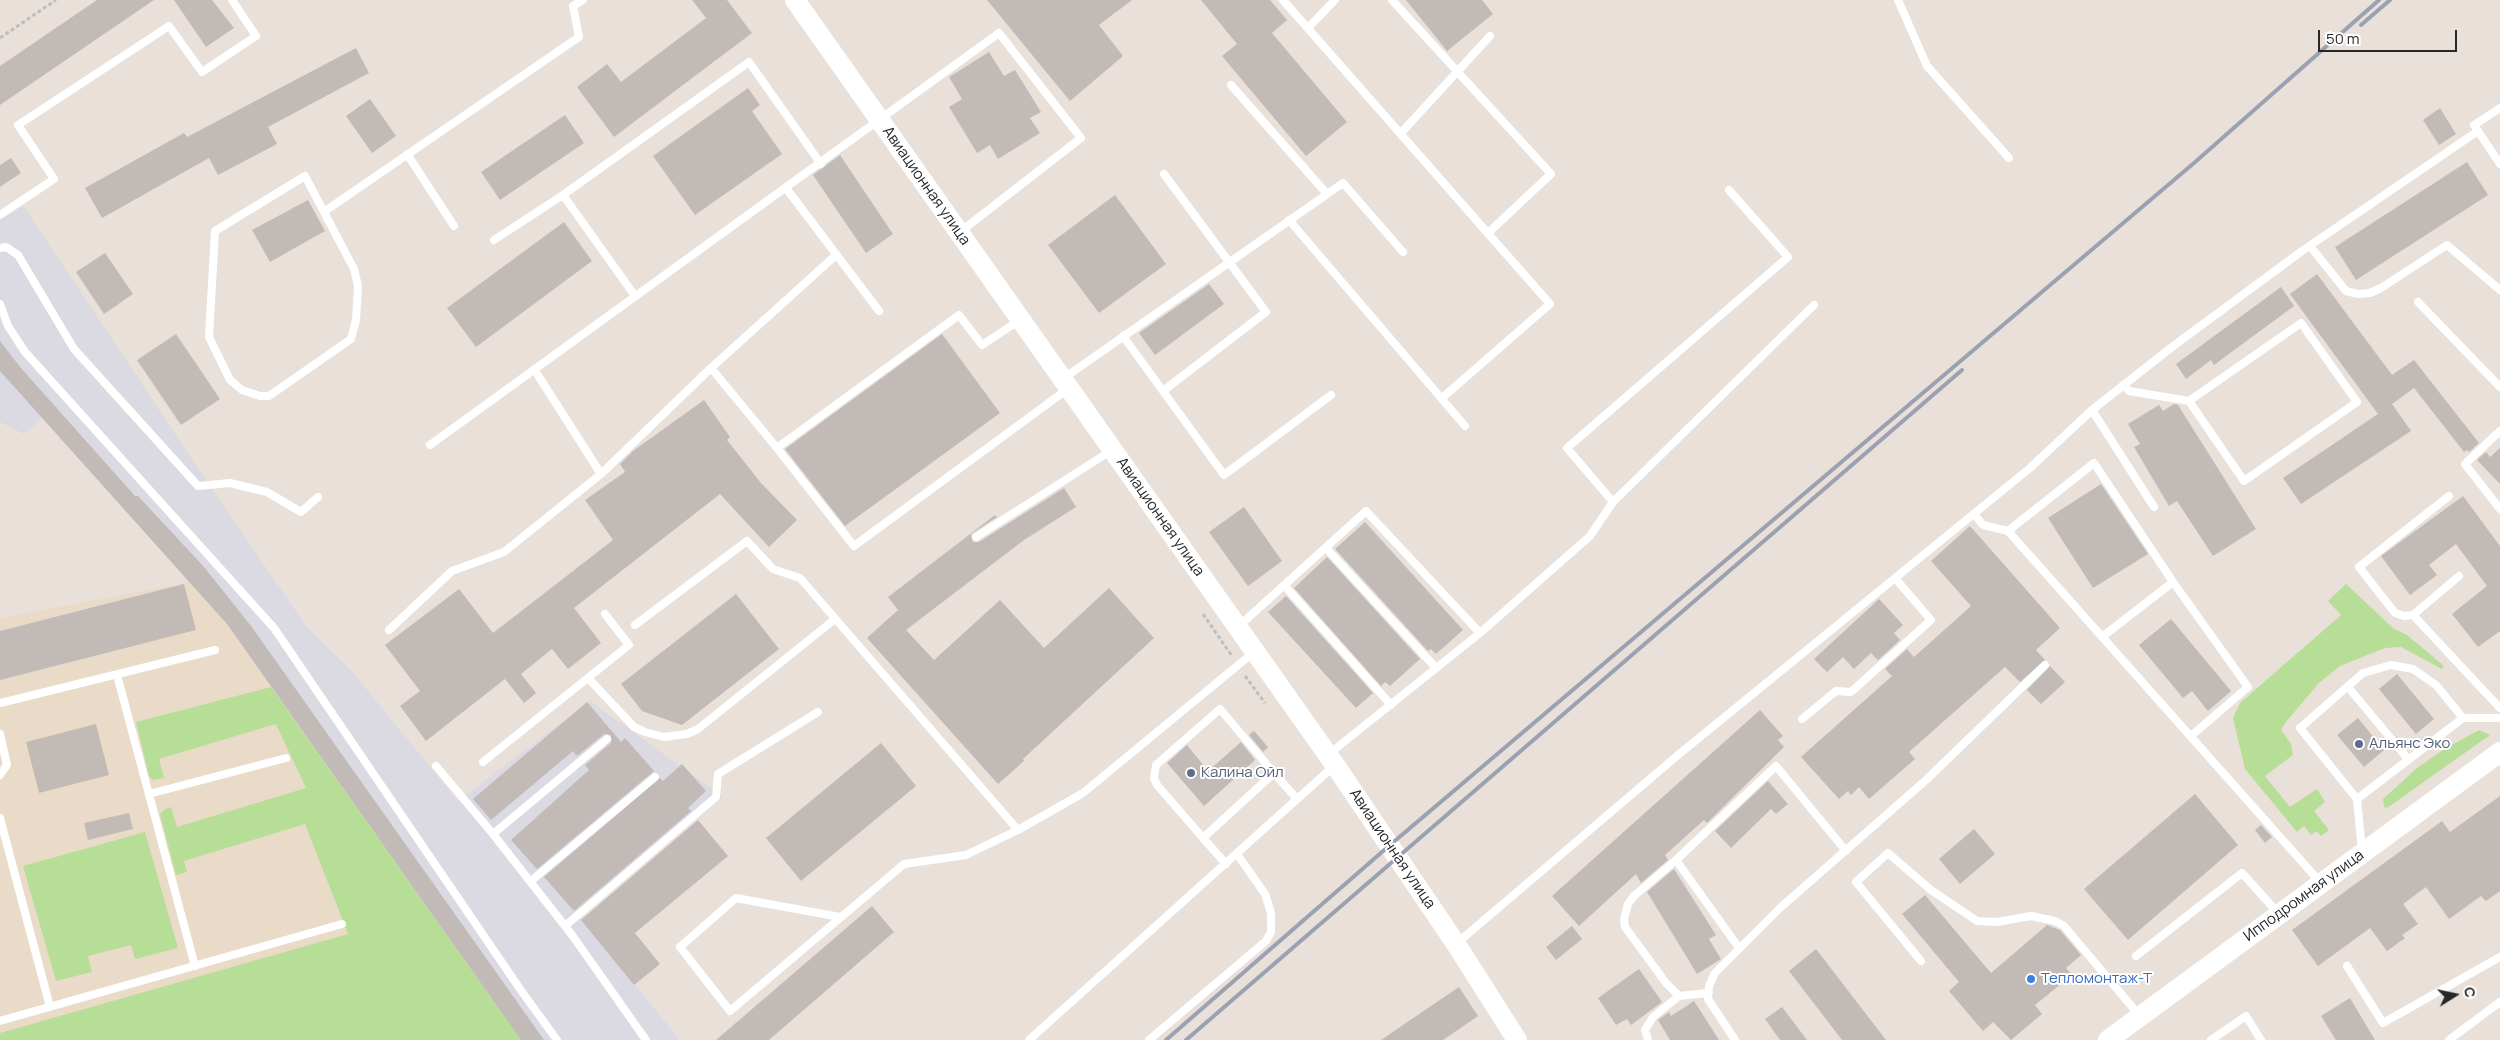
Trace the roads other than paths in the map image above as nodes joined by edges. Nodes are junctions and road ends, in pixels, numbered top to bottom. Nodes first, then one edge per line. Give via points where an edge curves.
1 (232, 0) edge
2 (582, 0) edge
3 (795, 0) edge
4 (1283, 0) edge
5 (1335, 0) edge
6 (1392, 0) edge
7 (1898, 0) edge
8 (1308, 28) junction
9 (1490, 36) dead end
10 (1456, 73) junction
11 (1230, 85) dead end
12 (2500, 108) edge
13 (880, 121) junction
14 (2478, 131) junction
15 (1400, 133) junction
16 (407, 154) junction
17 (2009, 158) dead end
18 (821, 164) junction
19 (2500, 164) edge
20 (1164, 174) dead end
21 (786, 188) junction
22 (1729, 190) dead end
23 (563, 194) junction
24 (1327, 194) junction
25 (325, 211) junction
26 (0, 215) edge
27 (1289, 220) junction
28 (454, 226) dead end
29 (959, 233) junction
30 (1488, 233) junction
31 (494, 240) dead end
32 (2310, 246) junction
33 (0, 248) edge
34 (1403, 252) dead end
35 (835, 256) junction
36 (1229, 262) junction
37 (2500, 290) edge
38 (635, 296) junction
39 (2418, 302) dead end
40 (0, 304) edge
41 (1814, 304) dead end
42 (879, 311) dead end
43 (1020, 320) junction
44 (1123, 336) junction
45 (711, 368) junction
46 (534, 369) junction
47 (1066, 383) junction
48 (2123, 385) junction
49 (2500, 387) edge
50 (1163, 391) junction
51 (1332, 395) dead end
52 (1442, 398) junction
53 (2189, 401) junction
54 (2092, 410) junction
55 (1465, 426) dead end
56 (2500, 431) edge
57 (430, 445) dead end
58 (777, 448) junction
59 (1112, 450) junction
60 (601, 474) junction
61 (2448, 496) dead end
62 (318, 497) dead end
63 (1613, 502) junction
64 (2154, 507) dead end
65 (2500, 508) edge
66 (1974, 514) junction
67 (2008, 531) junction
68 (976, 537) dead end
69 (1326, 548) junction
70 (2459, 576) dead end
71 (1895, 578) junction
72 (2173, 582) junction
73 (1284, 586) junction
74 (604, 614) dead end
75 (2413, 614) junction
76 (835, 619) junction
77 (635, 625) dead end
78 (1238, 627) junction
79 (389, 630) dead end
80 (1480, 633) junction
81 (2102, 637) junction
82 (215, 650) dead end
83 (1254, 652) junction
84 (2045, 665) dead end
85 (1436, 668) junction
86 (117, 675) junction
87 (590, 679) junction
88 (2348, 686) junction
89 (0, 703) edge
90 (1391, 704) junction
91 (2500, 708) edge
92 (818, 712) dead end
93 (2463, 718) junction
94 (2500, 718) edge
95 (1802, 719) dead end
96 (0, 734) edge
97 (2191, 736) junction
98 (608, 739) dead end
99 (2500, 752) edge
100 (286, 758) dead end
101 (2408, 759) junction
102 (1331, 761) junction
103 (483, 762) dead end
104 (436, 766) dead end
105 (1274, 773) junction
106 (0, 775) edge
107 (655, 777) dead end
108 (149, 794) junction
109 (1297, 799) junction
110 (2357, 800) junction
111 (0, 818) edge
112 (1018, 830) junction
113 (493, 834) junction
114 (1202, 838) junction
115 (1846, 851) junction
116 (2362, 853) junction
117 (1237, 854) junction
118 (1676, 860) junction
119 (1226, 864) junction
120 (531, 881) junction
121 (2321, 883) junction
122 (2279, 914) junction
123 (840, 916) junction
124 (342, 924) dead end
125 (565, 926) junction
126 (1456, 944) junction
127 (1739, 948) junction
128 (2136, 956) dead end
129 (2500, 957) edge
130 (1921, 961) dead end
131 (195, 966) junction
132 (2347, 966) dead end
133 (1708, 993) junction
134 (1678, 996) junction
135 (2500, 1002) edge
136 (50, 1007) junction
137 (2140, 1016) junction
138 (0, 1021) edge
139 (557, 1040) edge
140 (646, 1040) edge
141 (1029, 1040) edge
142 (1150, 1040) edge
143 (1517, 1040) edge
144 (1648, 1040) edge
145 (1735, 1040) edge
146 (2108, 1040) edge
147 (2211, 1040) edge
148 (2262, 1040) edge
149 (2449, 1040) edge

1 - 26 lane via 256,36 202,72 169,26 18,125 54,179
2 - 16 lane via 573,6 579,37
3 - 13 main road, Авиационная улица
4 - 8 lane
5 - 8 lane
6 - 10 lane
7 - 17 lane via 1927,66
8 - 15 lane
9 - 10 lane
10 - 15 lane
10 - 30 lane via 1551,174
11 - 24 lane
12 - 14 lane via 2474,125
13 - 18 lane
13 - 29 main road, Авиационная улица
13 - 29 lane via 999,34 1081,138
14 - 19 lane
14 - 32 lane
15 - 30 lane
16 - 25 lane
16 - 28 lane
18 - 21 lane
18 - 23 lane via 749,62
20 - 36 lane
21 - 35 lane
21 - 38 lane
22 - 63 lane via 1788,257 1568,448
23 - 31 lane
23 - 38 lane
24 - 27 lane
24 - 34 lane via 1343,183
25 - 25 lane via 354,269 358,286 351,339 270,396 242,390 230,380 209,337 214,231 305,176
27 - 36 lane
27 - 52 lane
29 - 43 main road, Авиационная улица
30 - 52 lane via 1550,304
32 - 37 lane via 2346,291 2358,294 2381,288 2447,245
32 - 48 lane
33 - 62 lane via 6,247 18,255 74,349 198,486 230,483 267,492 301,512
35 - 42 lane
35 - 45 lane
36 - 44 lane
36 - 50 lane via 1266,312
38 - 46 lane
39 - 49 lane
40 - 139 lane via 12,334 25,352 274,628
41 - 63 lane
43 - 47 main road, Авиационная улица
43 - 58 lane via 982,344 959,315
44 - 47 lane
44 - 50 lane
45 - 58 lane
45 - 60 lane
46 - 57 lane
46 - 60 lane
47 - 58 lane via 854,546
47 - 59 main road, Авиационная улица
48 - 53 lane via 2129,391
48 - 54 lane
50 - 51 lane via 1224,475
52 - 55 lane
53 - 53 lane via 2244,481 2357,402 2301,322
54 - 64 lane
54 - 66 lane via 2030,468
56 - 65 lane via 2465,464
59 - 68 lane
59 - 78 main road, Авиационная улица
60 - 79 lane via 504,552 452,571
61 - 75 lane via 2359,567 2395,613
63 - 80 lane via 1590,536
66 - 67 lane via 1983,525
66 - 71 lane
67 - 72 lane via 2094,463
67 - 81 lane
69 - 73 lane
69 - 80 lane via 1366,511
69 - 85 lane
70 - 75 lane
71 - 95 lane via 1931,620 1852,692 1836,691
71 - 126 lane via 1678,755
72 - 81 lane
72 - 97 lane via 2248,687
73 - 78 lane
73 - 90 lane
74 - 87 lane via 629,645
75 - 91 lane
76 - 77 lane via 800,578 773,569 747,540
76 - 87 lane via 698,729 687,734 664,737 634,727
76 - 112 lane
78 - 83 main road, Авиационная улица
80 - 85 lane
81 - 97 lane
82 - 86 lane
83 - 102 main road, Авиационная улица
83 - 112 lane via 1083,793
84 - 115 lane via 1926,780
85 - 90 lane
86 - 89 lane
86 - 108 lane
87 - 103 lane
88 - 93 lane via 2372,668 2391,665 2413,669 2436,685
88 - 101 lane
88 - 110 lane via 2300,728
90 - 102 lane
92 - 125 lane via 718,774 716,796
93 - 94 lane
93 - 101 lane
96 - 106 lane via 8,765
97 - 121 lane
98 - 113 lane
99 - 116 main road, Ипподромная улица
100 - 108 lane
101 - 110 lane
102 - 109 lane
102 - 126 main road, Авиационная улица
104 - 113 lane
105 - 109 lane
105 - 114 lane
105 - 114 lane via 1220,709 1156,765 1154,778 1157,785
107 - 120 lane
108 - 131 lane
109 - 117 lane
110 - 116 lane
111 - 136 lane
112 - 123 lane via 966,855 904,864
113 - 120 lane
114 - 119 lane
115 - 118 lane via 1776,766
115 - 127 lane
116 - 121 main road, Ипподромная улица
117 - 119 lane
117 - 142 lane via 1265,894 1271,912 1271,932 1266,942
118 - 127 lane
118 - 134 lane via 1634,896 1624,919 1629,934
119 - 141 lane
120 - 125 lane
121 - 122 main road, Ипподромная улица
122 - 128 lane via 2242,874
122 - 137 main road, Ипподромная улица
123 - 123 lane via 730,1011 680,947 736,898
124 - 131 lane
125 - 140 lane
126 - 143 main road, Авиационная улица
127 - 133 lane via 1715,973
129 - 132 lane via 2383,1022
130 - 137 lane via 1856,882 1888,853 1931,890 1977,921 1997,922 2031,916 2064,926
131 - 136 lane
133 - 134 lane
133 - 145 lane via 1710,1004
134 - 144 lane via 1653,1017 1646,1030
135 - 149 lane
136 - 138 lane
137 - 146 main road, Ипподромная улица
147 - 148 lane via 2246,1016

